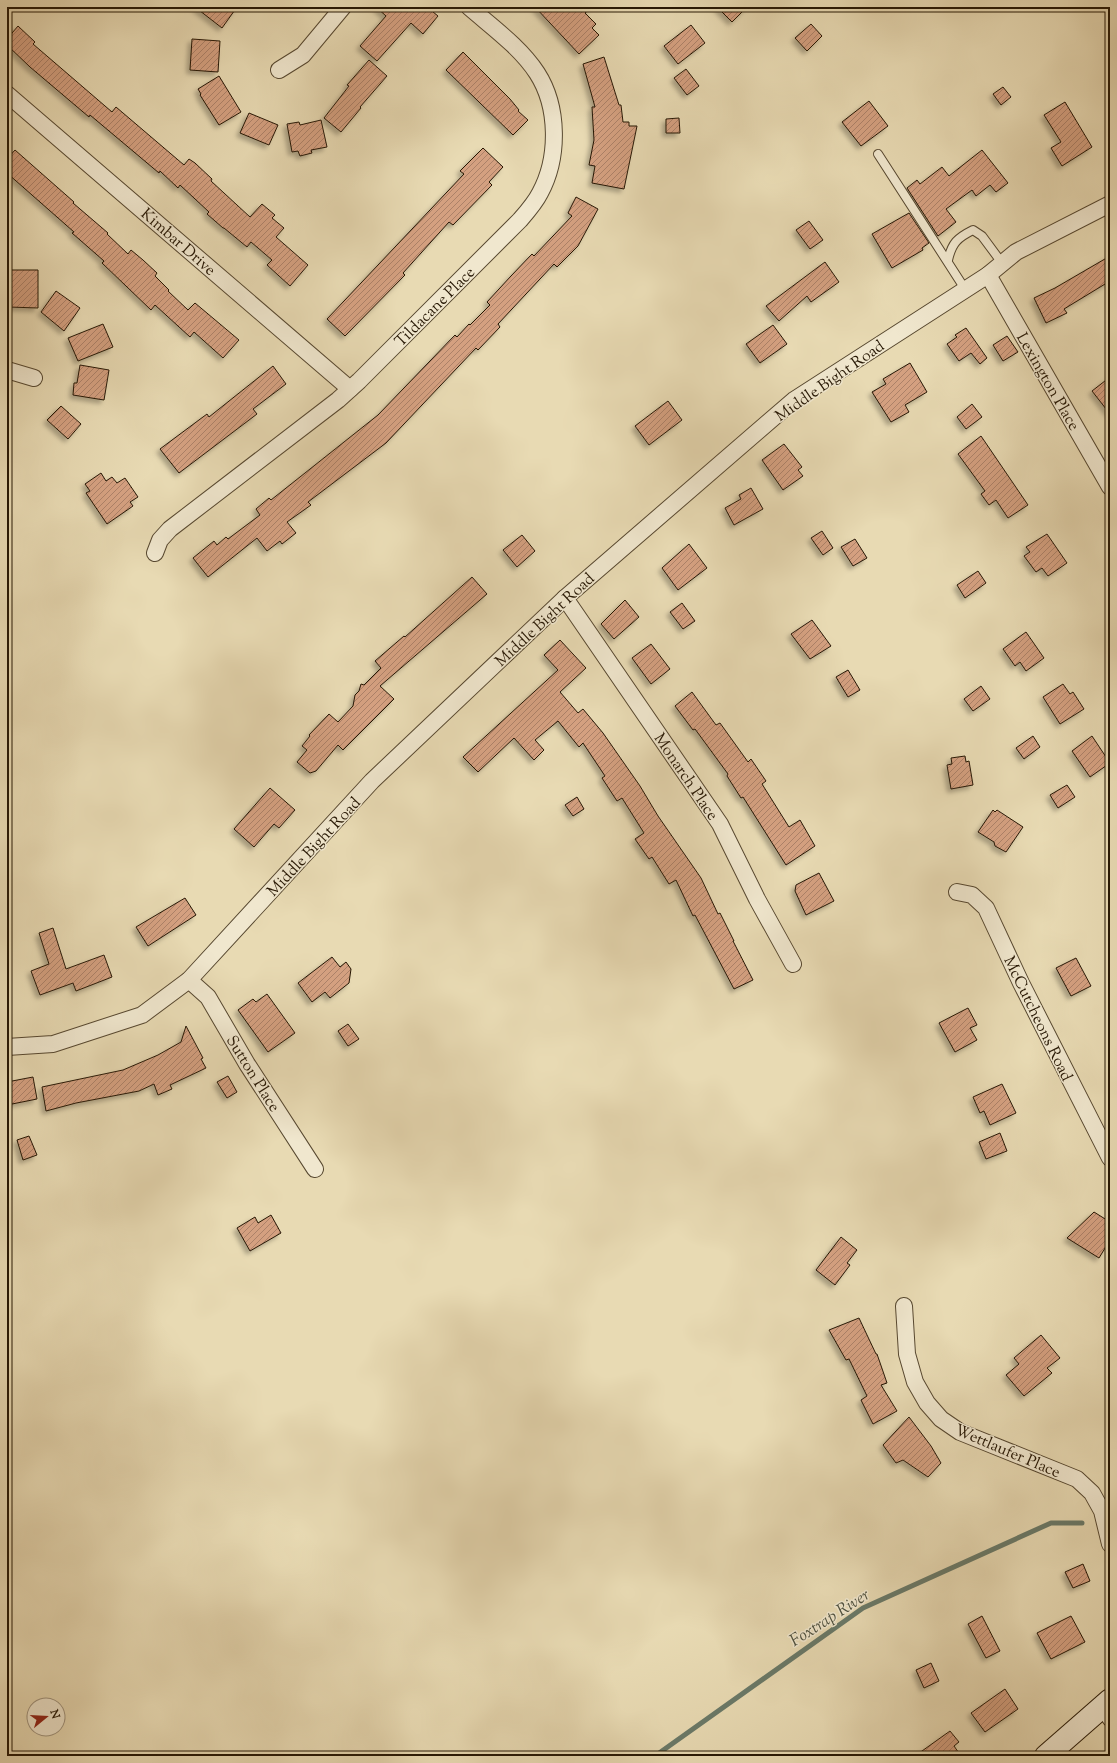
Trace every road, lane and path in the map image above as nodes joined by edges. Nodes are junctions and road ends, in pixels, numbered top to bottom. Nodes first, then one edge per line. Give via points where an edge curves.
1 (343, 7) edge
2 (469, 7) edge
3 (280, 70) dead end
4 (7, 94) edge
5 (878, 154) dead end
6 (1110, 204) edge
7 (948, 260) junction
8 (1002, 263) junction
9 (988, 275) junction
10 (965, 289) junction
11 (7, 370) edge
12 (34, 378) dead end
13 (350, 389) junction
14 (1110, 487) edge
15 (155, 553) dead end
16 (565, 598) junction
17 (957, 892) dead end
18 (793, 964) dead end
19 (189, 980) junction
20 (7, 1047) edge
21 (1110, 1158) edge
22 (315, 1169) dead end
23 (904, 1306) dead end
24 (1110, 1544) edge
25 (1108, 1708) edge
26 (1046, 1756) edge

1 - 3 street via 303,55
2 - 13 street, Tildacane Place via 523,56 537,73 547,93 554,130 553,148 545,183 540,195 520,220
4 - 13 street, Kimbar Drive
5 - 7 lane
6 - 8 street, Middle Bight Road via 1016,252
7 - 8 lane via 951,246 972,230 982,236
7 - 10 lane
8 - 9 street, Middle Bight Road
9 - 10 street, Middle Bight Road
9 - 14 street, Lexington Place
10 - 16 street, Middle Bight Road via 794,400
11 - 12 street
13 - 15 street, Tildacane Place via 170,529 160,540
16 - 18 street, Monarch Place via 720,824
16 - 19 street, Middle Bight Road via 372,780
17 - 21 street, McCutcheons Road via 972,895 986,908
19 - 20 street, Middle Bight Road via 142,1015 53,1044
19 - 22 street, Sutton Place via 208,997 247,1064
23 - 24 street, Wettlaufer Place via 907,1354 915,1382 926,1403 941,1419 960,1432 1077,1479 1092,1493 1102,1511
25 - 26 main road

